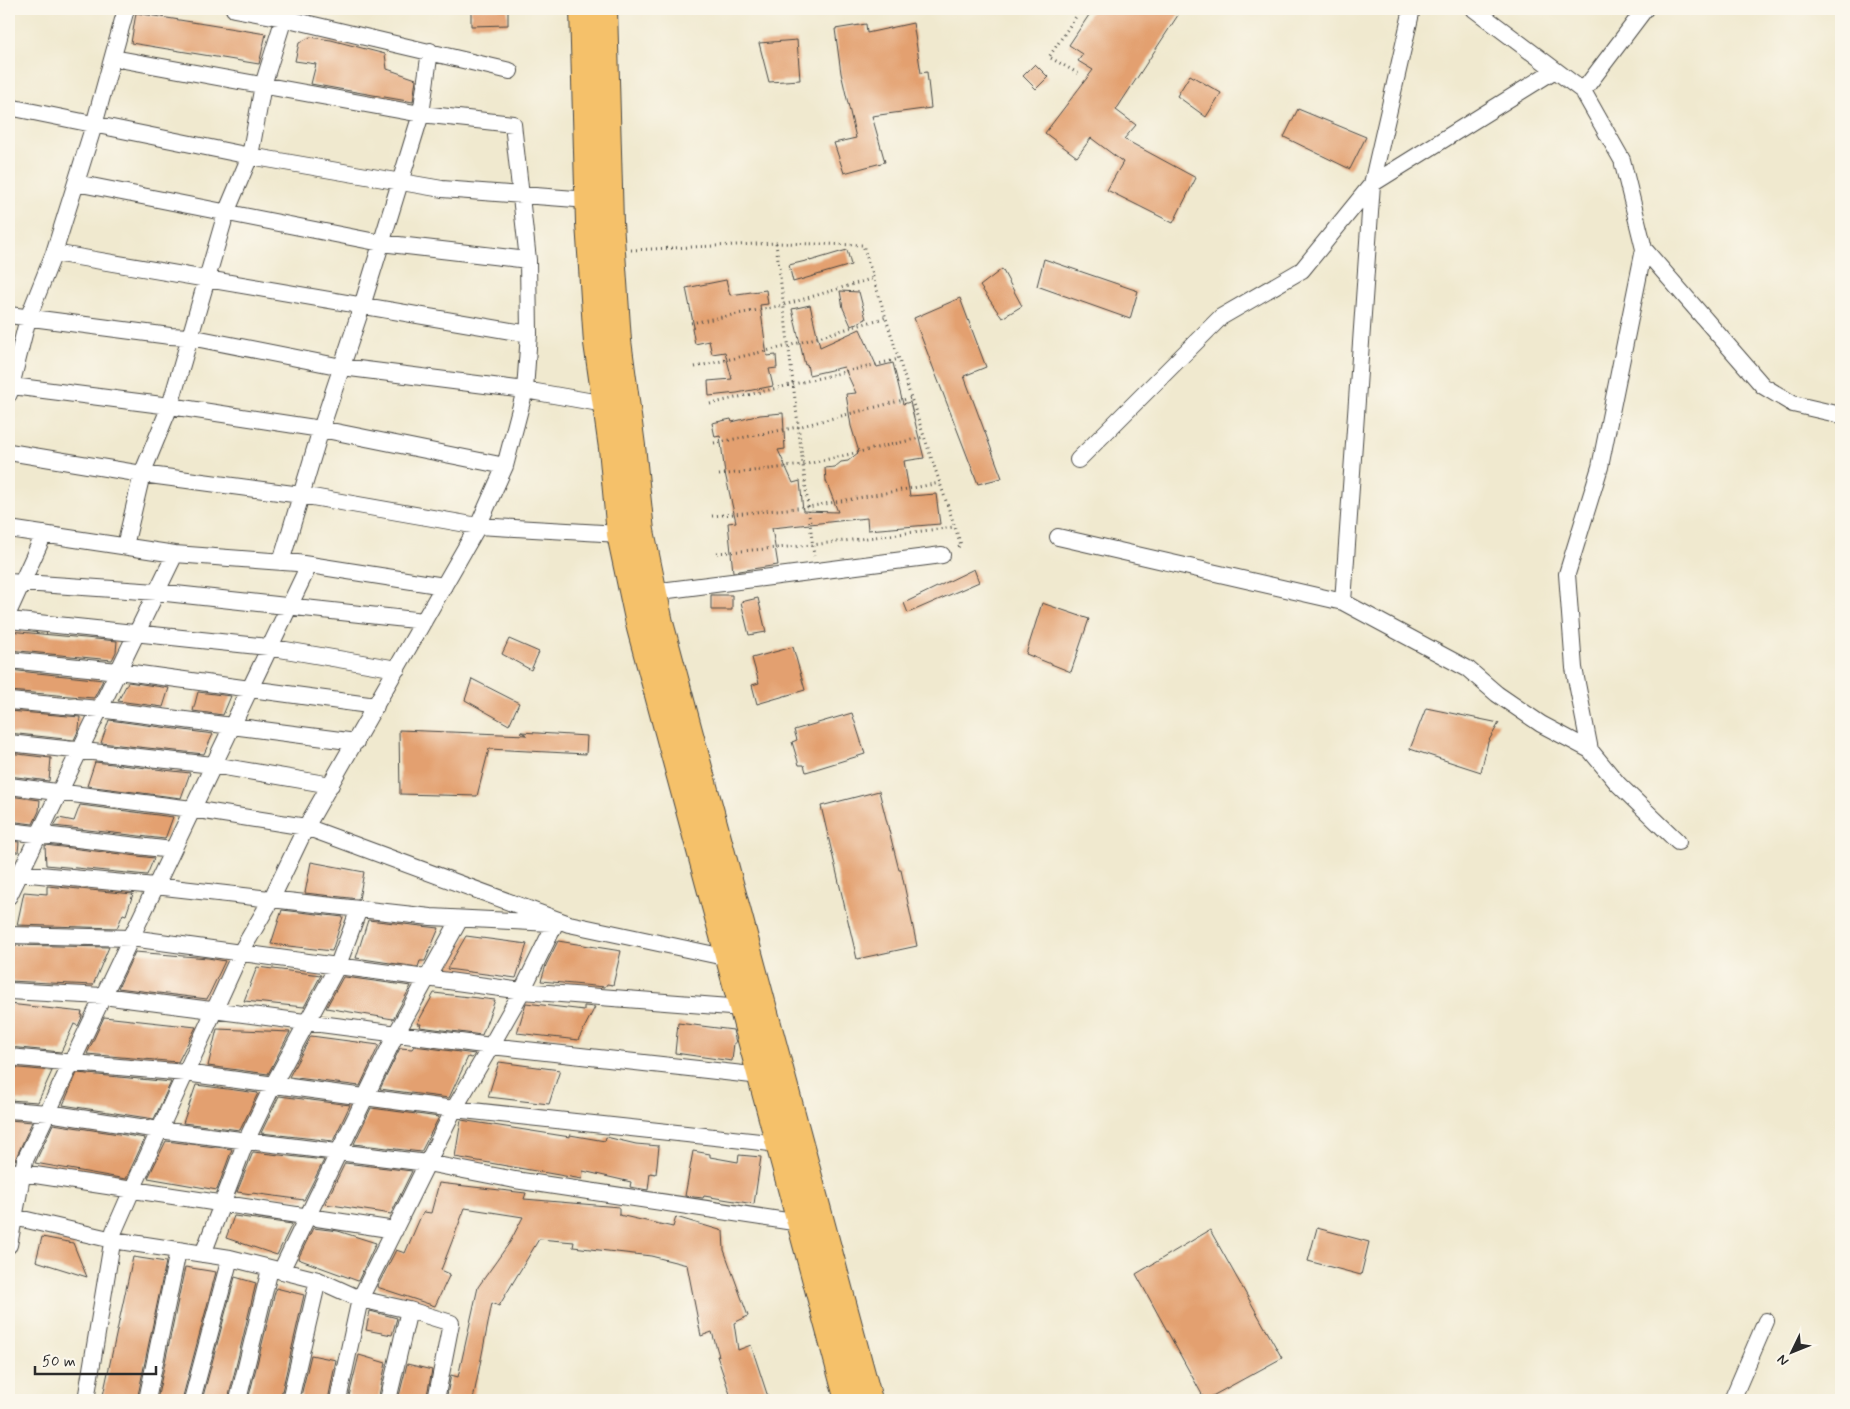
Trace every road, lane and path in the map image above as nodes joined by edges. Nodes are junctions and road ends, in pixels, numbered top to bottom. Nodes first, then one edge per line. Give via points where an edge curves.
1 (126, 9) edge
2 (234, 9) edge
3 (584, 9) edge
4 (604, 9) edge
5 (1081, 9) edge
6 (1412, 9) edge
7 (1474, 9) edge
8 (1645, 9) edge
9 (284, 18) junction
10 (430, 51) junction
11 (113, 58) junction
12 (510, 70) dead end
13 (1556, 70) junction
14 (1081, 75) dead end
15 (263, 85) junction
16 (1582, 90) junction
17 (9, 108) edge
18 (421, 114) junction
19 (94, 125) junction
20 (250, 156) junction
21 (400, 182) junction
22 (76, 183) junction
23 (1372, 184) junction
24 (520, 196) junction
25 (589, 200) junction
26 (226, 214) junction
27 (382, 243) junction
28 (776, 243) junction
29 (1644, 249) junction
30 (611, 251) junction
31 (54, 253) junction
32 (528, 260) junction
33 (874, 278) junction
34 (206, 279) junction
35 (784, 305) junction
36 (362, 306) junction
37 (9, 315) edge
38 (887, 317) junction
39 (28, 318) junction
40 (691, 323) dead end
41 (529, 334) junction
42 (190, 337) junction
43 (788, 346) junction
44 (899, 359) junction
45 (342, 367) junction
46 (695, 367) dead end
47 (793, 386) junction
48 (10, 390) edge
49 (525, 390) junction
50 (911, 398) junction
51 (605, 404) junction
52 (710, 404) dead end
53 (170, 406) junction
54 (1841, 415) edge
55 (798, 427) junction
56 (321, 429) junction
57 (924, 437) junction
58 (714, 443) dead end
59 (9, 452) edge
60 (1078, 460) dead end
61 (802, 465) junction
62 (505, 466) junction
63 (142, 474) junction
64 (719, 475) dead end
65 (940, 483) junction
66 (301, 495) junction
67 (808, 507) junction
68 (712, 516) dead end
69 (478, 526) junction
70 (954, 527) junction
71 (9, 530) edge
72 (44, 534) junction
73 (620, 534) junction
74 (1058, 537) dead end
75 (812, 545) junction
76 (125, 546) junction
77 (717, 553) dead end
78 (175, 554) junction
79 (942, 555) joint
80 (281, 562) junction
81 (309, 564) junction
82 (815, 571) junction
83 (15, 583) edge
84 (444, 586) junction
85 (156, 592) junction
86 (653, 592) junction
87 (1343, 602) junction
88 (288, 607) junction
89 (9, 611) edge
90 (9, 620) edge
91 (424, 621) junction
92 (136, 633) junction
93 (268, 647) junction
94 (9, 660) edge
95 (397, 669) junction
96 (118, 671) junction
97 (249, 689) junction
98 (9, 701) edge
99 (376, 706) junction
100 (99, 710) junction
101 (231, 726) junction
102 (356, 742) junction
103 (9, 743) edge
104 (80, 750) junction
105 (1590, 750) junction
106 (213, 765) junction
107 (331, 785) junction
108 (9, 786) edge
109 (60, 792) junction
110 (192, 810) junction
111 (306, 827) junction
112 (9, 831) edge
113 (39, 833) junction
114 (1678, 842) dead end
115 (172, 850) junction
116 (14, 873) edge
117 (155, 886) junction
118 (9, 896) edge
119 (271, 900) junction
120 (360, 910) junction
121 (460, 918) junction
122 (562, 924) junction
123 (9, 934) edge
124 (130, 938) junction
125 (241, 952) junction
126 (729, 958) junction
127 (338, 965) junction
128 (427, 978) junction
129 (9, 991) edge
130 (522, 991) junction
131 (103, 996) junction
132 (742, 1008) junction
133 (214, 1010) junction
134 (307, 1022) junction
135 (396, 1034) junction
136 (491, 1046) junction
137 (9, 1057) edge
138 (72, 1062) junction
139 (185, 1073) junction
140 (761, 1076) junction
141 (273, 1085) junction
142 (366, 1097) junction
143 (454, 1109) junction
144 (9, 1110) edge
145 (48, 1114) junction
146 (160, 1130) junction
147 (246, 1141) junction
148 (779, 1144) junction
149 (337, 1152) junction
150 (427, 1163) junction
151 (16, 1172) edge
152 (132, 1190) junction
153 (222, 1204) junction
154 (14, 1217) junction
155 (307, 1217) junction
156 (800, 1223) junction
157 (395, 1230) junction
158 (113, 1240) junction
159 (9, 1245) edge
160 (178, 1251) junction
161 (203, 1254) junction
162 (230, 1258) junction
163 (276, 1270) junction
164 (318, 1280) junction
165 (360, 1299) junction
166 (409, 1310) junction
167 (1766, 1321) dead end
168 (86, 1400) edge
169 (147, 1400) edge
170 (192, 1400) edge
171 (238, 1400) edge
172 (290, 1400) edge
173 (338, 1400) edge
174 (388, 1400) edge
175 (436, 1400) edge
176 (848, 1400) edge
177 (869, 1400) edge
178 (1732, 1400) edge

1 - 11 street
2 - 9 street
3 - 25 highway
4 - 30 highway
5 - 14 path via 1049,57
6 - 23 street
7 - 13 street
8 - 16 street
9 - 10 street
9 - 15 street
10 - 12 street
10 - 18 street
11 - 15 street
11 - 19 street
13 - 16 street
13 - 23 street
15 - 18 street
15 - 20 street
16 - 29 street via 1622,160
17 - 19 street
18 - 21 street
18 - 24 street via 513,124
19 - 20 street
19 - 22 street
20 - 21 street
20 - 26 street
21 - 24 street
21 - 27 street
22 - 26 street
22 - 31 street
23 - 60 street via 1302,270 1221,317
23 - 87 street
24 - 25 street
24 - 32 street
25 - 51 highway via 597,343
26 - 27 street
26 - 34 street
27 - 32 street
27 - 36 street
28 - 30 path
28 - 33 path via 863,245
28 - 35 path
29 - 54 street via 1763,386 1794,404
29 - 105 street via 1600,467 1567,574 1574,668
30 - 86 highway via 618,341 641,531
31 - 34 street
31 - 39 street
32 - 41 street
33 - 35 path
33 - 38 path
34 - 36 street
34 - 42 street
35 - 40 path
35 - 43 path
36 - 41 street
36 - 45 street
37 - 39 street
38 - 43 path
38 - 44 path
39 - 42 street
39 - 48 street
41 - 49 street
42 - 45 street
42 - 53 street
43 - 46 path
43 - 47 path
44 - 47 path
44 - 50 path
45 - 49 street
45 - 56 street
47 - 52 path
47 - 55 path
48 - 53 street
49 - 51 street
49 - 62 street
50 - 55 path
50 - 57 path
51 - 73 highway
53 - 56 street
53 - 63 street
55 - 58 path
55 - 61 path
56 - 62 street
56 - 66 street
57 - 61 path
57 - 65 path
59 - 63 street
61 - 64 path
61 - 67 path
62 - 69 street
63 - 66 street
63 - 76 street
65 - 67 path
65 - 70 path
66 - 69 street
66 - 80 street
67 - 68 path
67 - 75 path
69 - 73 street
69 - 84 street
70 - 75 path
70 - 79 path via 961,546
71 - 72 street
72 - 76 street
72 - 83 street
73 - 126 highway via 640,628
74 - 87 street
75 - 77 path
75 - 82 path
76 - 78 street
78 - 80 street
78 - 85 street
79 - 82 street
80 - 81 street
81 - 84 street
81 - 88 street
82 - 86 street
83 - 85 street
83 - 89 street
84 - 91 street
85 - 88 street
85 - 92 street
86 - 177 highway
87 - 105 street via 1468,669 1497,694 1541,724
88 - 91 street
88 - 93 street
90 - 92 street
91 - 95 street
92 - 93 street
92 - 96 street
93 - 95 street
93 - 97 street
94 - 96 street
95 - 99 street
96 - 97 street
96 - 100 street
97 - 99 street
97 - 101 street
98 - 100 street
99 - 102 street
100 - 101 street
100 - 104 street
101 - 102 street
101 - 106 street
102 - 107 street
103 - 104 street
104 - 106 street
104 - 109 street
105 - 114 street via 1618,784
106 - 107 street
106 - 110 street
107 - 111 street
108 - 109 street
109 - 110 street
109 - 113 street
110 - 111 street
110 - 115 street
111 - 119 street
111 - 122 street
112 - 113 street
113 - 115 street
113 - 116 street
115 - 117 street
116 - 117 street
116 - 118 street
117 - 119 street
117 - 124 street
119 - 120 street
119 - 125 street
120 - 121 street
120 - 127 street
121 - 122 street
121 - 128 street
122 - 126 street
122 - 130 street
123 - 124 street
124 - 125 street
124 - 131 street
125 - 127 street
125 - 133 street
126 - 132 highway
127 - 128 street
127 - 134 street
128 - 130 street
128 - 135 street
129 - 131 street
130 - 132 street
130 - 136 street
131 - 133 street
131 - 138 street
132 - 140 highway
133 - 134 street
133 - 139 street
134 - 135 street
134 - 141 street
135 - 136 street
135 - 142 street
136 - 140 street
136 - 143 street
137 - 138 street
138 - 139 street
138 - 145 street
139 - 141 street
139 - 146 street
140 - 148 highway
141 - 142 street
141 - 147 street
142 - 143 street
142 - 149 street
143 - 148 street
143 - 150 street
144 - 145 street
145 - 146 street
145 - 151 street
146 - 147 street
146 - 152 street
147 - 149 street
147 - 153 street
148 - 156 highway
149 - 150 street
149 - 155 street
150 - 156 street via 516,1180
150 - 157 street
151 - 152 street
151 - 154 street
152 - 153 street
152 - 158 street
153 - 155 street
153 - 161 street
154 - 158 street
154 - 159 street
155 - 157 street
155 - 163 street
156 - 176 highway
157 - 165 street
158 - 160 street
158 - 168 street
160 - 161 street
160 - 169 street
161 - 162 street
162 - 163 street
162 - 170 street
163 - 164 street
163 - 171 street
164 - 165 street
164 - 172 street
165 - 166 street
165 - 173 street
166 - 174 street
166 - 175 street via 451,1323
167 - 178 street

